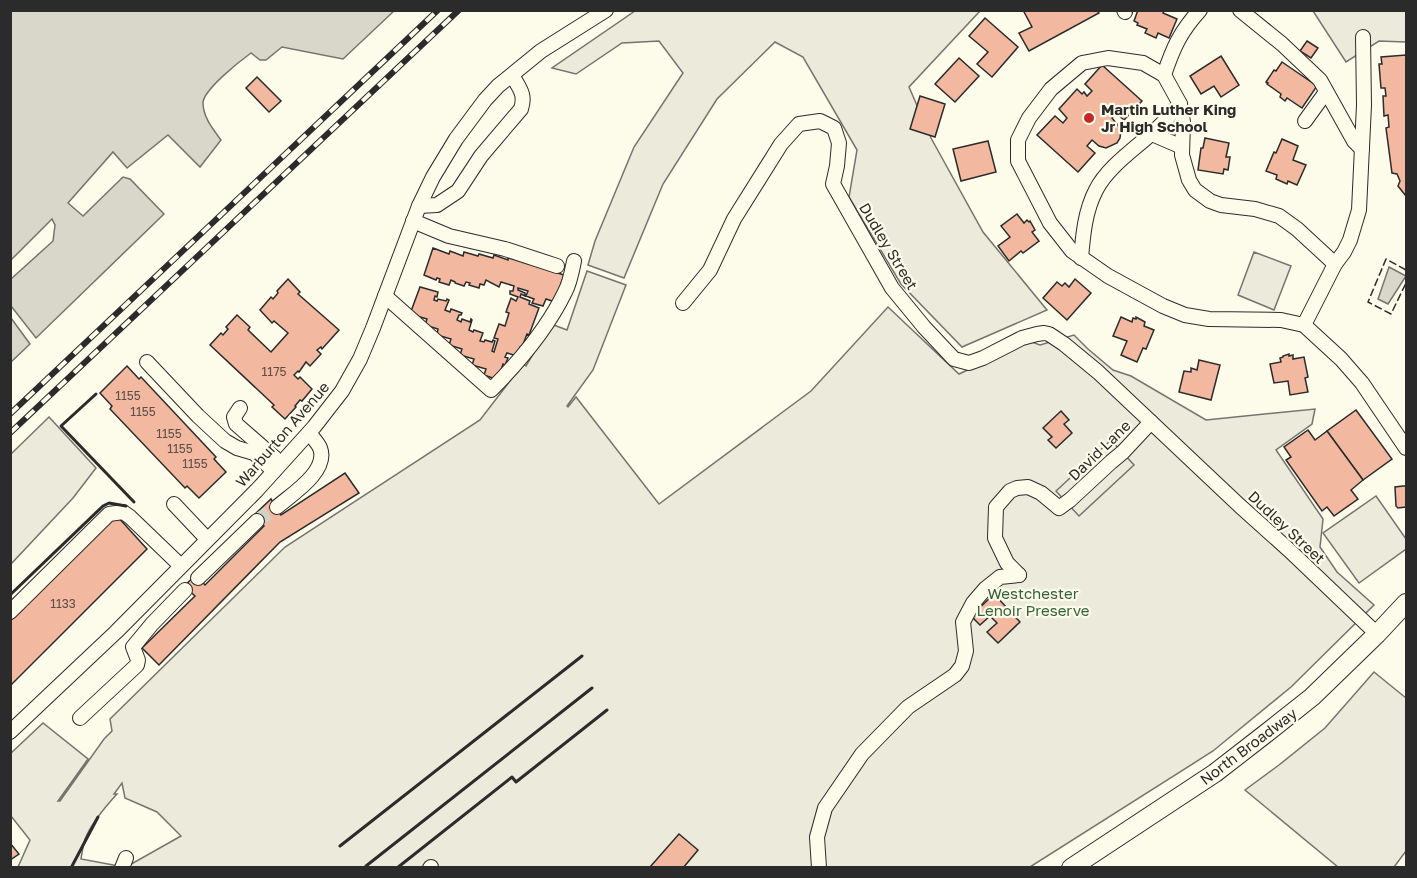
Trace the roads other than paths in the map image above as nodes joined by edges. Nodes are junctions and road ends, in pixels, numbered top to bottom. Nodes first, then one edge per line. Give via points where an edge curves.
1 (606, 10) edge
2 (1200, 10) edge
3 (1240, 10) edge
4 (1363, 37) dead end
5 (512, 75) junction
6 (1164, 75) junction
7 (1326, 92) junction
8 (1180, 104) junction
9 (1305, 121) dead end
10 (1152, 134) junction
11 (1182, 147) junction
12 (1362, 148) junction
13 (419, 206) junction
14 (413, 221) junction
15 (1081, 258) junction
16 (574, 261) dead end
17 (1335, 264) junction
18 (557, 266) dead end
19 (385, 296) junction
20 (683, 303) dead end
21 (1304, 325) junction
22 (147, 362) dead end
23 (240, 408) dead end
24 (1151, 422) junction
25 (309, 433) junction
26 (1407, 448) edge
27 (277, 467) junction
28 (174, 504) dead end
29 (277, 507) tunnel mouth
30 (257, 521) tunnel mouth
31 (207, 539) junction
32 (181, 566) junction
33 (198, 578) dead end
34 (185, 590) dead end
35 (1407, 603) edge
36 (10, 612) edge
37 (1377, 634) junction
38 (80, 718) dead end
39 (10, 732) edge
40 (1083, 865) edge
41 (819, 867) edge

1 - 5 street, Warburton Avenue via 541,51
2 - 6 street via 1182,31
3 - 7 street via 1297,58 1320,80
4 - 12 street
5 - 13 street, Warburton Avenue via 485,100 456,139
5 - 13 street via 523,95 521,109 481,156 458,191 437,205
6 - 8 street
6 - 15 street via 1143,63 1108,58 1082,63 1051,89 1018,140 1018,161 1050,223
7 - 9 street
7 - 12 street
8 - 10 street
8 - 11 street
10 - 11 street
10 - 15 street via 1096,189 1085,224
11 - 17 street via 1195,190 1221,205 1279,216
12 - 17 street via 1359,210 1350,240
13 - 14 street, Warburton Avenue
14 - 18 street via 449,236
14 - 19 street, Warburton Avenue
15 - 21 street via 1185,315 1281,320
16 - 19 street via 566,290 550,318 491,390
17 - 21 street
19 - 25 street, Warburton Avenue via 360,359 342,391
20 - 24 street, Dudley Street via 710,270 734,219 781,144 799,124 820,121 834,128 839,142 833,184 892,288 954,359 969,363 1022,338 1044,333 1098,372
21 - 26 street via 1362,383
22 - 27 street via 225,441
23 - 27 street via 234,417 236,424
24 - 37 street, Dudley Street
24 - 41 street, David Lane via 1123,453 1059,508 1028,488 1010,491 996,507 995,538 1007,563 1019,575 1000,578 973,603 963,622 966,651 962,666 908,707 862,754 825,808 818,837
25 - 27 street, Warburton Avenue
25 - 29 street via 320,447 319,469
27 - 31 street, Warburton Avenue
28 - 31 street
30 - 33 street
31 - 32 street, Warburton Avenue
32 - 36 street via 130,517 123,512 109,514
32 - 39 street, Warburton Avenue
34 - 38 street via 133,647 137,665
35 - 37 main road, North Broadway
37 - 40 main road, North Broadway via 1312,697 1215,773

